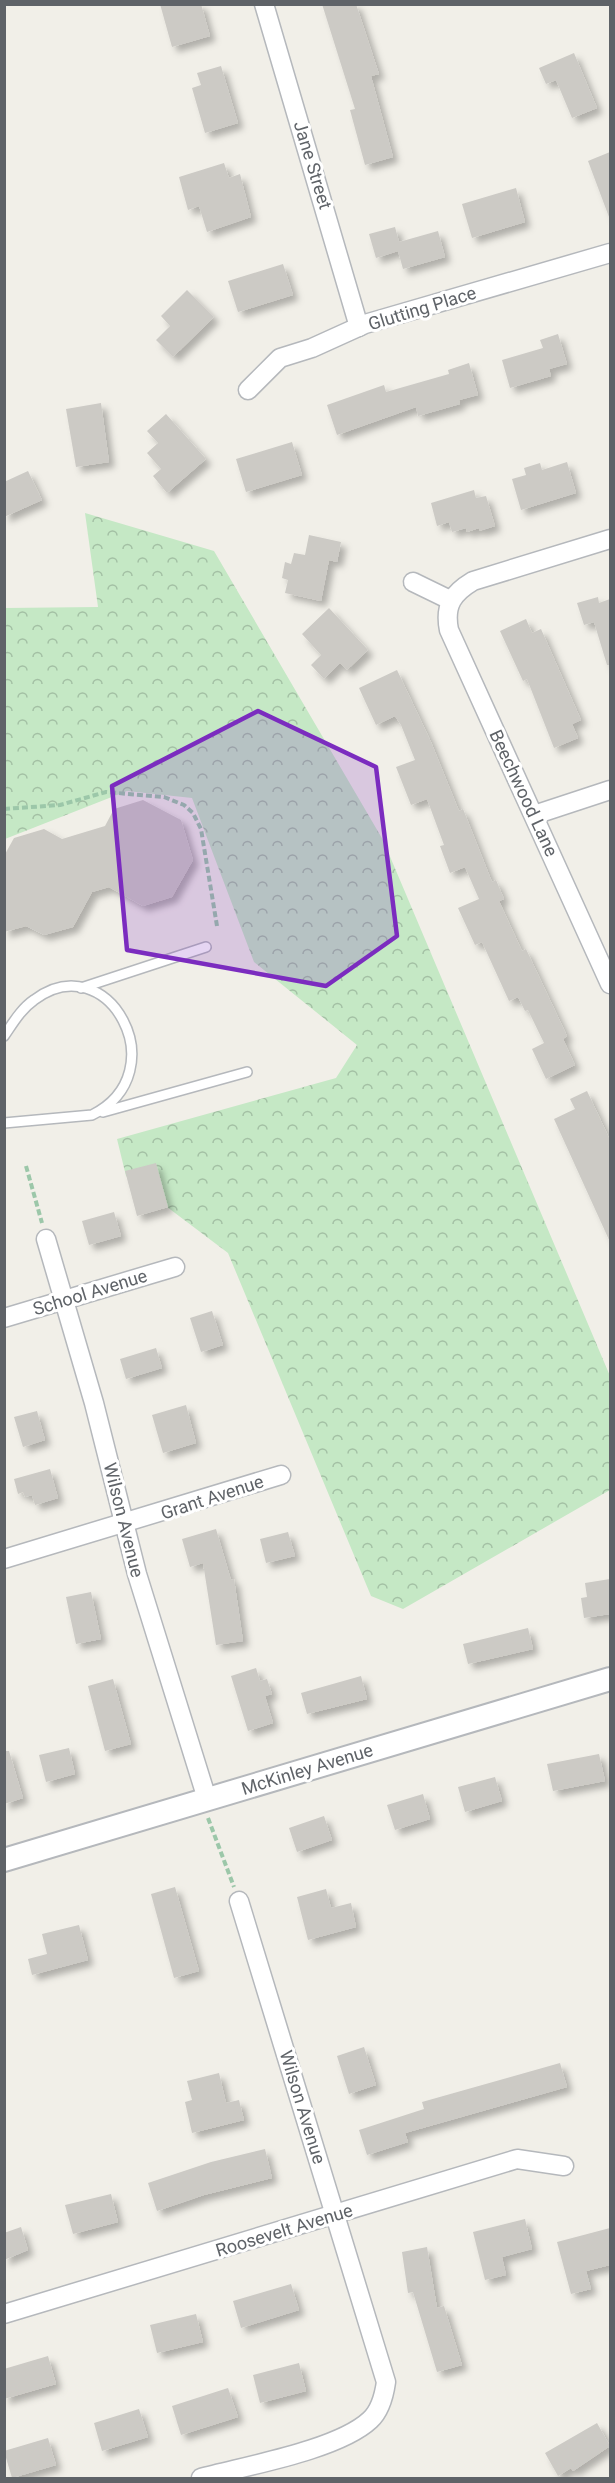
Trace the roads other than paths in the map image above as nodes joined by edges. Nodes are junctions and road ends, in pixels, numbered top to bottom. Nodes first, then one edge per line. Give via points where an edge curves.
1 (264, 4) edge
2 (610, 252) edge
3 (359, 327) junction
4 (248, 390) dead end
5 (610, 538) edge
6 (413, 582) dead end
7 (450, 600) junction
8 (610, 790) edge
9 (534, 815) junction
10 (206, 946) dead end
11 (610, 984) edge
12 (81, 987) junction
13 (4, 1036) edge
14 (248, 1072) dead end
15 (92, 1114) junction
16 (5, 1122) edge
17 (46, 1239) road end
18 (175, 1267) dead end
19 (63, 1300) junction
20 (4, 1318) edge
21 (281, 1475) dead end
22 (124, 1525) junction
23 (4, 1559) edge
24 (610, 1679) edge
25 (207, 1807) junction
26 (4, 1860) edge
27 (239, 1901) road end
28 (564, 2166) dead end
29 (336, 2215) junction
30 (4, 2314) edge
31 (201, 2478) edge

1 - 3 street, Jane Street
2 - 3 street, Glutting Place
3 - 4 street, Glutting Place via 280,358
5 - 7 street via 473,581
6 - 7 street
7 - 9 street, Beechwood Lane via 446,616 449,630
8 - 9 street
9 - 11 street, Beechwood Lane
10 - 12 lane
12 - 13 lane via 44,993 23,1009
12 - 15 lane via 115,1006 131,1041 131,1066 122,1090 104,1109
14 - 15 lane
15 - 16 lane
17 - 19 street, Wilson Avenue
18 - 19 street, School Avenue
19 - 20 street, School Avenue
19 - 22 street, Wilson Avenue via 94,1402
21 - 22 street, Grant Avenue
22 - 23 street, Grant Avenue
22 - 25 street, Wilson Avenue
24 - 25 street, McKinley Avenue
25 - 26 street, McKinley Avenue
27 - 29 street, Wilson Avenue
28 - 29 street, Roosevelt Avenue via 517,2159
29 - 30 street, Roosevelt Avenue
29 - 31 street, Wilson Avenue via 386,2382 381,2403 362,2426 327,2444

